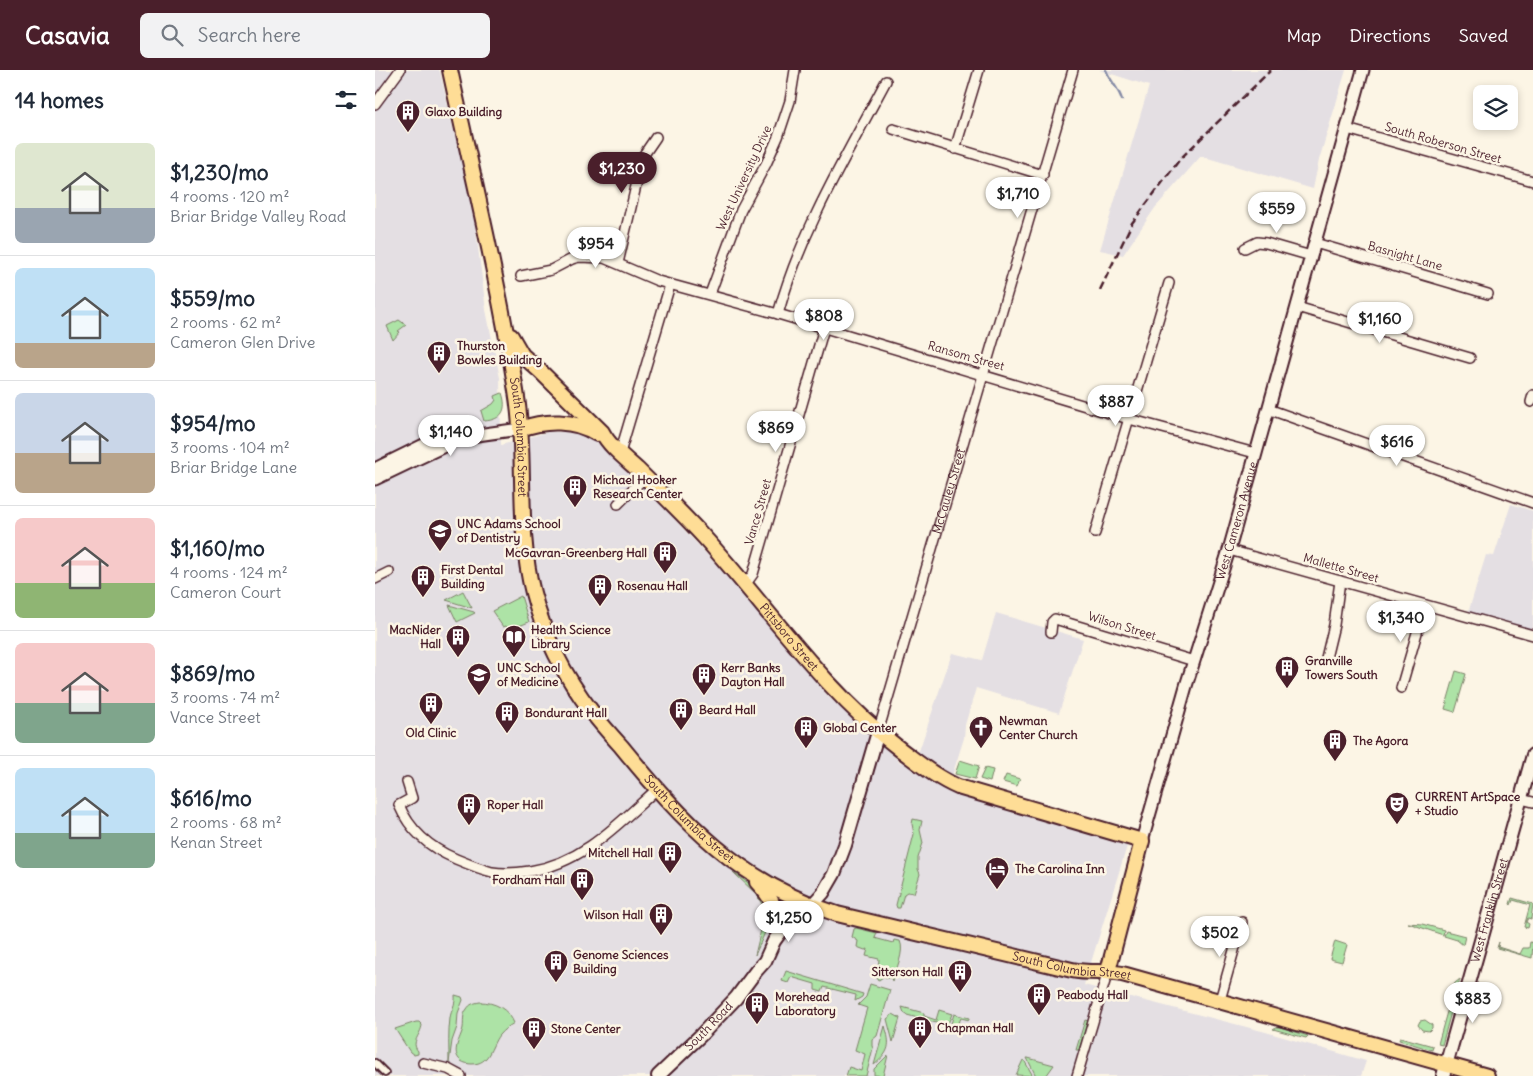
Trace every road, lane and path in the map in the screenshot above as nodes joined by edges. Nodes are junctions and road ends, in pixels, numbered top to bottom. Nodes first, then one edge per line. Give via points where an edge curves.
1 (400, 70) edge
2 (450, 70) edge
3 (795, 70) edge
4 (979, 70) edge
5 (1073, 70) edge
6 (1363, 70) edge
7 (886, 81) dead end
8 (375, 104) edge
9 (893, 129) dead end
10 (1347, 129) junction
11 (656, 137) dead end
12 (955, 149) junction
13 (1043, 176) junction
14 (1533, 181) edge
15 (1315, 243) junction
16 (1245, 248) dead end
17 (1311, 256) junction
18 (618, 263) junction
19 (521, 276) dead end
20 (1169, 283) dead end
21 (670, 285) junction
22 (709, 294) junction
23 (1488, 294) dead end
24 (1297, 307) junction
25 (778, 314) junction
26 (824, 328) junction
27 (506, 331) junction
28 (1470, 358) dead end
29 (985, 375) junction
30 (1268, 409) junction
31 (1129, 419) junction
32 (520, 428) junction
33 (456, 438) junction
34 (607, 441) junction
35 (620, 453) junction
36 (1255, 453) junction
37 (375, 469) edge
38 (645, 477) junction
39 (375, 479) edge
40 (1533, 503) edge
41 (618, 504) dead end
42 (1095, 533) dead end
43 (1229, 550) junction
44 (389, 572) dead end
45 (375, 579) edge
46 (1340, 581) junction
47 (745, 585) junction
48 (1425, 605) junction
49 (1051, 632) dead end
50 (1533, 635) edge
51 (1326, 658) dead end
52 (1194, 661) junction
53 (1401, 688) dead end
54 (878, 732) junction
55 (1533, 756) edge
56 (407, 782) dead end
57 (657, 789) junction
58 (1527, 800) edge
59 (1142, 840) junction
60 (748, 872) junction
61 (812, 905) junction
62 (1242, 922) dead end
63 (773, 926) junction
64 (756, 971) junction
65 (1108, 971) junction
66 (1220, 1000) junction
67 (375, 1062) edge
68 (423, 1063) dead end
69 (1445, 1070) edge
70 (385, 1073) dead end
71 (461, 1076) edge
72 (658, 1076) edge
73 (1077, 1076) edge
74 (1487, 1076) edge

1 - 8 street
2 - 27 main road, South Columbia Street
3 - 22 street, West University Drive via 779,137 741,210
4 - 12 street
5 - 13 street, McCauley Street
6 - 10 street, West Cameron Avenue
7 - 25 street via 809,229
9 - 12 street
10 - 14 street, South Roberson Street
10 - 15 street, West Cameron Avenue
11 - 18 street via 643,156
12 - 13 street
13 - 29 street, McCauley Street
15 - 17 street, West Cameron Avenue
15 - 23 street, Basnight Lane
16 - 17 street via 1257,242 1266,243
17 - 24 street, West Cameron Avenue
18 - 19 street, Ransom Street via 596,257 579,257 551,270
18 - 21 street, Ransom Street
20 - 31 street
21 - 22 street, Ransom Street
21 - 35 street
22 - 25 street, Ransom Street
24 - 28 street
24 - 30 street, West Cameron Avenue
25 - 26 street, Ransom Street
26 - 29 street, Ransom Street
26 - 47 street, Vance Street via 753,574
27 - 32 main road, South Columbia Street
27 - 34 main road, Pittsboro Street via 522,355
29 - 31 street, Ransom Street
29 - 54 street, McCauley Street
30 - 36 street, West Cameron Avenue
30 - 40 street
31 - 36 street, Ransom Street
31 - 42 street
32 - 33 street
32 - 34 main road via 572,423
32 - 57 main road, South Columbia Street via 525,541 533,592 544,626 562,666 587,706
33 - 37 street via 438,438
33 - 39 street
34 - 35 main road, Pittsboro Street
35 - 38 main road, Pittsboro Street
36 - 43 street, West Cameron Avenue
38 - 41 street
38 - 47 main road, Pittsboro Street via 704,537
43 - 46 street, Mallette Street
43 - 52 street, West Cameron Avenue
44 - 45 street
46 - 48 street, Mallette Street
46 - 51 street
47 - 54 main road, Pittsboro Street via 803,655
48 - 50 street, Mallette Street
48 - 53 street
49 - 52 street, Wilson Street via 1055,619
52 - 59 street, West Cameron Avenue
54 - 59 main road, Pittsboro Street via 933,774 958,787
54 - 61 main road, McCauley Street via 839,861 823,893
55 - 58 main road, West Franklin Street
56 - 57 street via 412,798 399,805 411,827 422,838 468,864 513,874 555,865 575,856 608,834
57 - 60 main road, South Columbia Street via 702,836
58 - 69 main road, West Franklin Street
59 - 65 main road, West Cameron Avenue
60 - 61 main road, South Columbia Street
60 - 63 main road via 773,902
61 - 63 main road, South Road via 788,913
61 - 64 main road, South Road via 783,927
61 - 65 main road, South Columbia Street via 848,917 1045,964 1083,972
62 - 66 street
63 - 64 main road, South Road via 758,958
64 - 72 main road, South Road via 713,1024
65 - 66 main road, South Columbia Street
65 - 73 street
66 - 69 main road, South Columbia Street
67 - 70 street
68 - 71 street
69 - 74 main road, South Columbia Street

